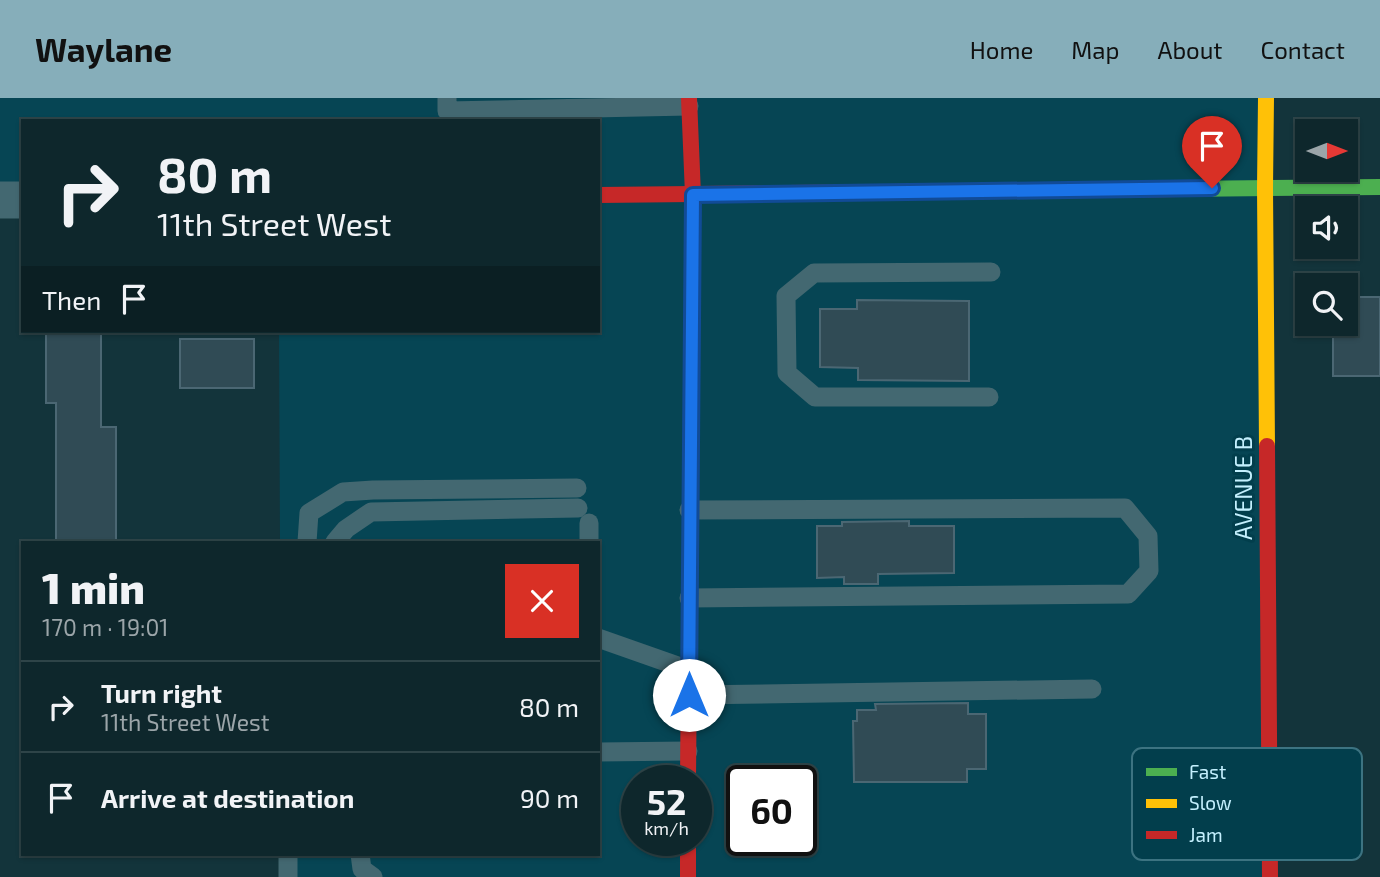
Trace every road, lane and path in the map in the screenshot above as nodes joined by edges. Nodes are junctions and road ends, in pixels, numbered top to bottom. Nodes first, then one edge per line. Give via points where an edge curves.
1 (1266, 98) edge
2 (689, 102) edge
3 (447, 110) edge
4 (1380, 187) edge
5 (1265, 188) junction
6 (600, 195) edge
7 (693, 195) junction
8 (0, 200) edge
9 (21, 200) edge
10 (991, 272) dead end
11 (989, 397) dead end
12 (577, 488) dead end
13 (689, 510) junction
14 (585, 525) edge
15 (307, 541) edge
16 (336, 541) edge
17 (689, 598) junction
18 (600, 639) edge
19 (689, 670) junction
20 (1092, 689) dead end
21 (689, 695) junction
22 (1269, 748) edge
23 (688, 751) junction
24 (600, 752) edge
25 (688, 765) edge
26 (288, 856) edge
27 (360, 856) edge
28 (688, 856) edge
29 (288, 877) edge
30 (373, 877) edge
31 (688, 877) edge

1 - 5 street, AVENUE B
2 - 3 lane
2 - 7 street
4 - 5 street
5 - 7 street
5 - 22 street, AVENUE B
6 - 7 street
7 - 13 street
8 - 9 street
10 - 11 lane via 814,273 786,296 786,373 815,397
12 - 15 lane via 343,492 309,513
13 - 17 street
13 - 17 lane via 1125,508 1149,536 1149,571 1128,594
14 - 16 lane via 371,512
17 - 19 street
18 - 19 lane
19 - 21 street
20 - 21 lane
21 - 23 street
23 - 24 lane
23 - 25 street
26 - 29 lane
27 - 30 lane via 362,869
28 - 31 street

